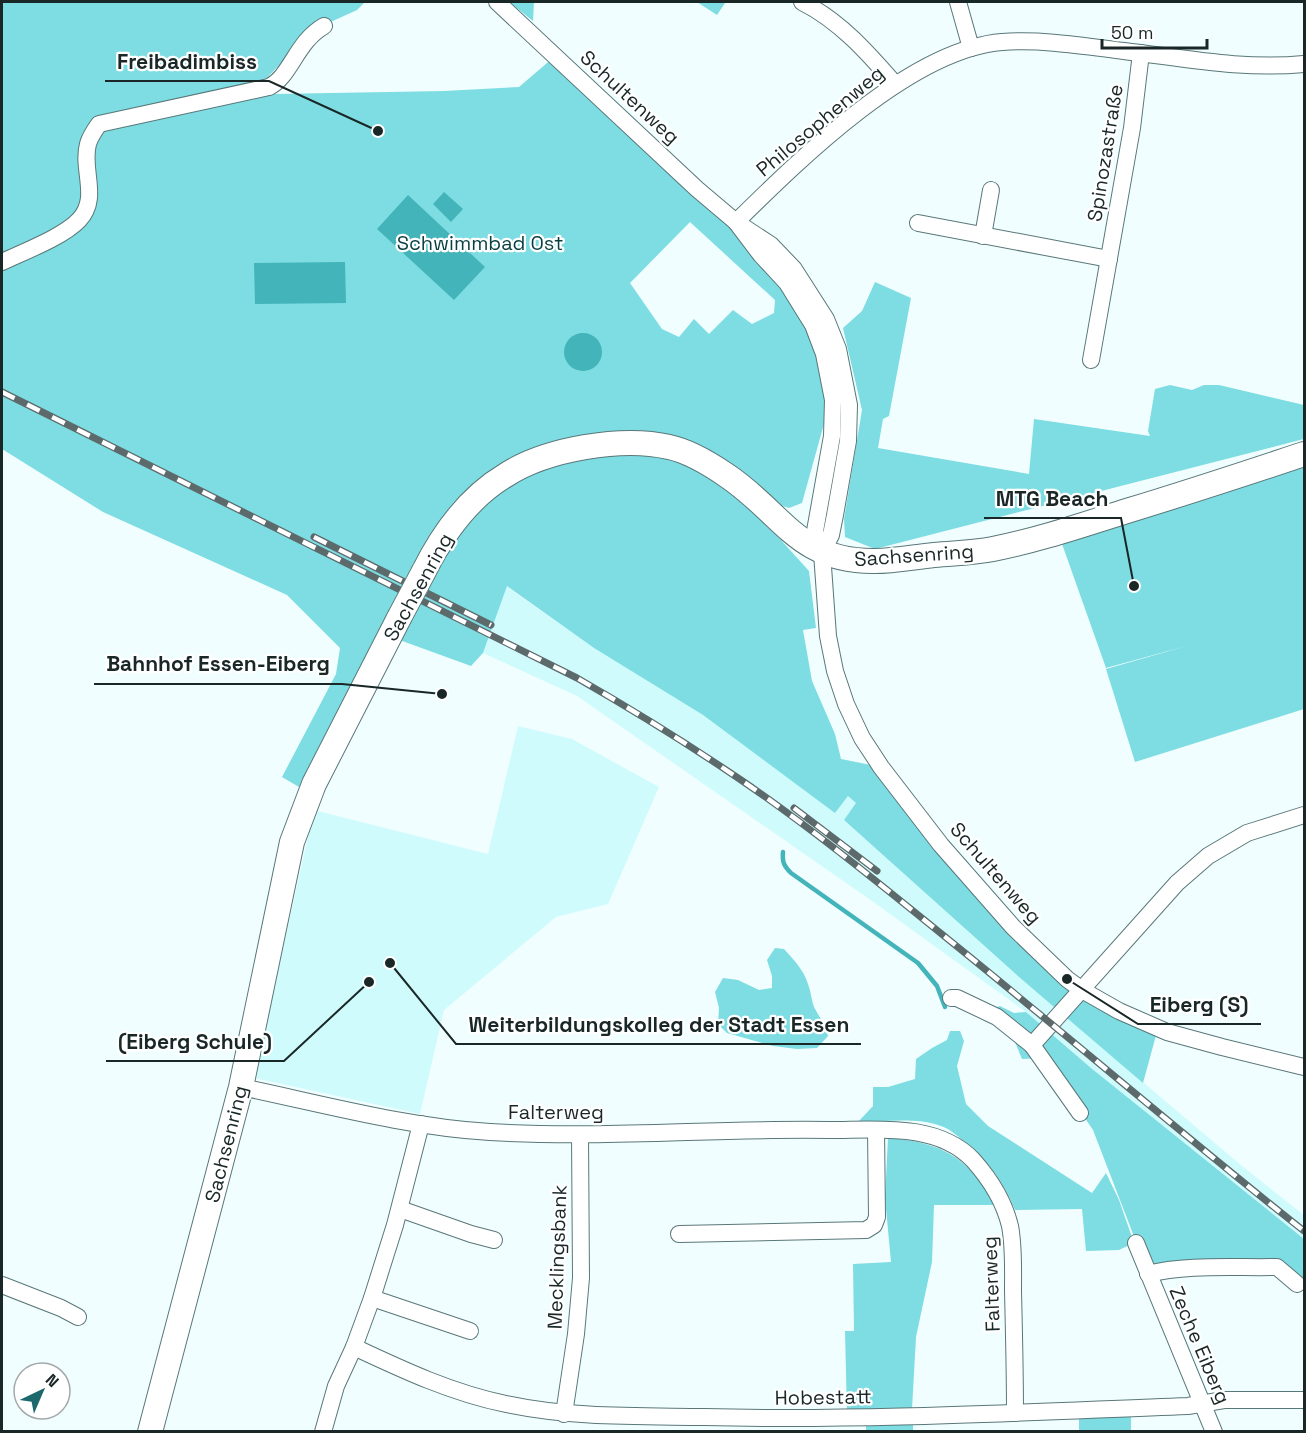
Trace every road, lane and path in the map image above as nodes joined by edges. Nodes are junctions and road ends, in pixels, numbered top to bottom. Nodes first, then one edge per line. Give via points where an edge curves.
1 (496, 2) edge
2 (802, 2) edge
3 (958, 2) edge
4 (324, 26) dead end
5 (971, 48) junction
6 (1141, 53) junction
7 (1305, 64) edge
8 (895, 84) junction
9 (991, 190) dead end
10 (736, 222) junction
11 (918, 223) dead end
12 (983, 236) junction
13 (1109, 260) junction
14 (2, 262) edge
15 (1091, 360) dead end
16 (1305, 454) edge
17 (822, 553) junction
18 (1305, 815) edge
19 (1082, 990) junction
20 (951, 998) dead end
21 (1032, 1045) junction
22 (1305, 1067) edge
23 (241, 1087) junction
24 (1080, 1113) dead end
25 (420, 1124) junction
26 (876, 1130) junction
27 (580, 1136) junction
28 (400, 1209) junction
29 (679, 1234) dead end
30 (494, 1240) dead end
31 (1136, 1243) dead end
32 (1148, 1275) junction
33 (1297, 1284) dead end
34 (2, 1285) edge
35 (372, 1298) junction
36 (78, 1317) dead end
37 (470, 1331) dead end
38 (354, 1347) junction
39 (1305, 1400) edge
40 (1202, 1403) junction
41 (1016, 1413) junction
42 (564, 1414) junction
43 (150, 1431) edge
44 (325, 1431) edge
45 (1214, 1431) edge

1 - 10 street, Schultenweg
2 - 8 street via 818,10 860,45
3 - 5 street
4 - 14 street via 303,43 281,77 269,87 99,124 87,146 89,203 84,214 71,227
5 - 6 street, Philosophenweg via 1002,42 1048,42
5 - 8 street, Philosophenweg
6 - 7 street, Philosophenweg via 1242,65
6 - 13 street, Spinozastraße
8 - 10 street, Philosophenweg via 805,157
9 - 12 street
10 - 17 street, Schultenweg via 787,283 813,325 824,354 833,400 832,436 816,531
11 - 12 street
12 - 13 street
13 - 15 street, Spinozastraße
16 - 17 street, Sachsenring via 992,549 875,561
17 - 19 street, Schultenweg via 828,636 835,671 862,738 973,882 1013,927
17 - 23 street, Sachsenring, bridge via 788,530 725,474 671,447 616,444 545,457 507,474 482,493 440,541 314,784 292,842
18 - 19 street via 1247,833 1208,856 1178,883
19 - 21 street
19 - 22 street, Schultenweg via 1167,1032
20 - 21 street via 997,1017
21 - 24 street
23 - 25 street, Falterweg
23 - 43 street, Sachsenring
25 - 27 street, Falterweg via 486,1132
25 - 28 street
26 - 27 street, Falterweg
26 - 29 street via 877,1216 874,1225 866,1230
26 - 41 street, Falterweg via 903,1130 955,1146 982,1170 1001,1199 1011,1237
27 - 42 street, Mecklingsbank via 581,1278
28 - 30 street
28 - 35 street
31 - 32 street, Zeche Eiberg
32 - 33 street, Zeche Eiberg via 1161,1270 1277,1267
32 - 40 street, Zeche Eiberg
34 - 36 street
35 - 37 street
35 - 38 street
38 - 42 street, Hobestatt via 422,1379 465,1393
38 - 44 street via 336,1386
39 - 40 street, Hobestatt
40 - 41 street, Hobestatt
40 - 45 street, Zeche Eiberg
41 - 42 street, Hobestatt via 808,1419

